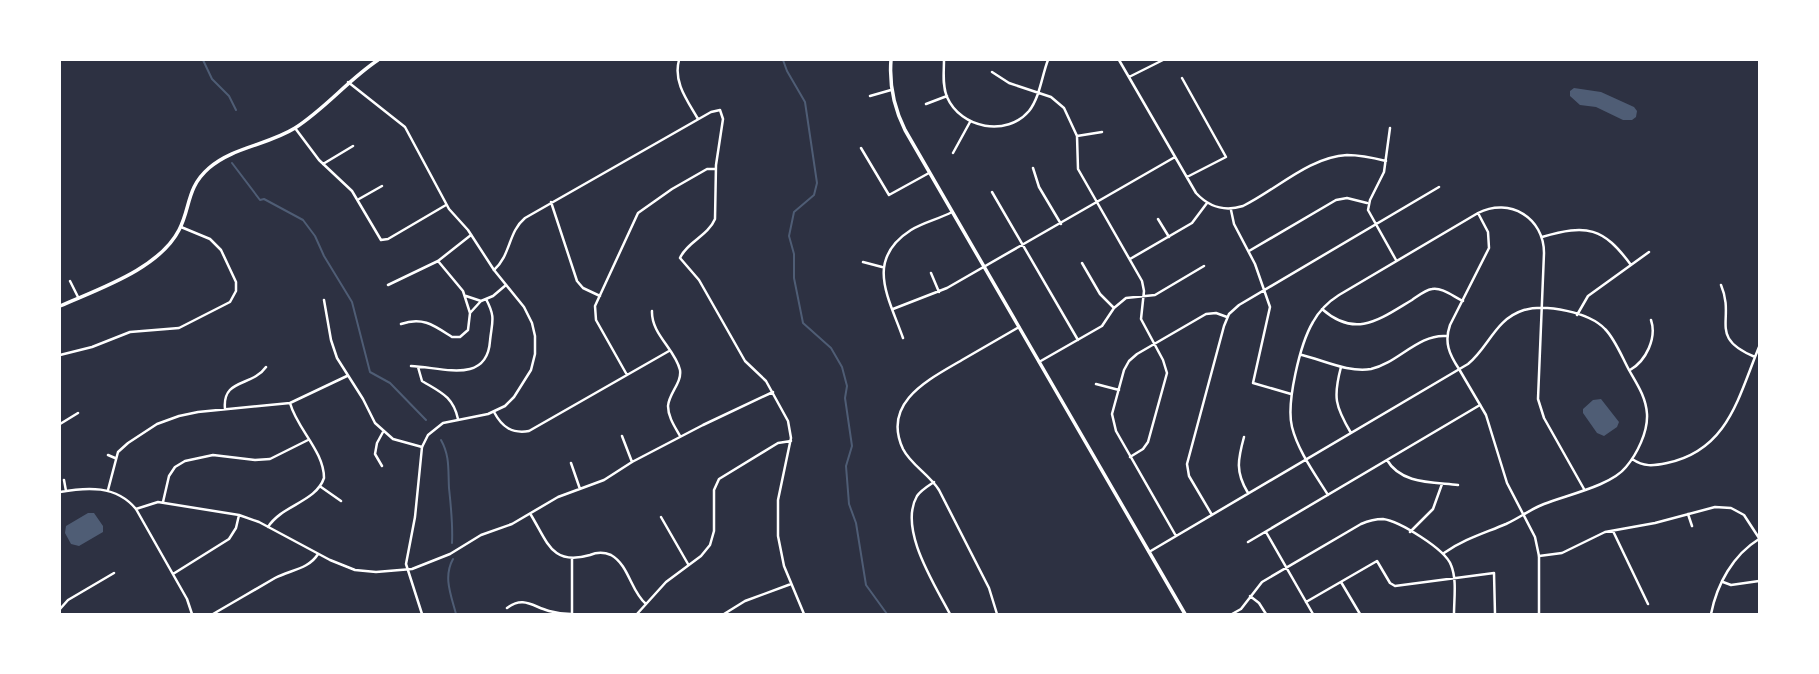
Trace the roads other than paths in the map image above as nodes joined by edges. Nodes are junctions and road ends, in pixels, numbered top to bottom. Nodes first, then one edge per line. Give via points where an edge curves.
1 (378, 60) edge
2 (679, 60) edge
3 (891, 60) edge
4 (944, 60) edge
5 (1048, 60) edge
6 (1119, 60) edge
7 (1163, 60) edge
8 (992, 72) dead end
9 (1129, 77) junction
10 (1182, 78) dead end
11 (348, 82) junction
12 (891, 90) junction
13 (1038, 92) junction
14 (870, 96) dead end
15 (947, 96) junction
16 (926, 104) dead end
17 (698, 119) junction
18 (970, 121) junction
19 (295, 128) junction
20 (1390, 128) dead end
21 (1102, 132) dead end
22 (1077, 136) junction
23 (353, 146) dead end
24 (861, 148) dead end
25 (953, 153) dead end
26 (1175, 157) junction
27 (1386, 160) junction
28 (323, 164) junction
29 (1033, 168) dead end
30 (716, 169) junction
31 (929, 173) junction
32 (1187, 177) junction
33 (382, 186) dead end
34 (1440, 187) dead end
35 (992, 192) dead end
36 (359, 199) junction
37 (551, 202) junction
38 (1097, 202) junction
39 (1207, 203) junction
40 (1368, 203) junction
41 (447, 205) junction
42 (1231, 209) junction
43 (952, 212) junction
44 (1478, 213) junction
45 (1158, 219) dead end
46 (1060, 223) junction
47 (1375, 225) junction
48 (181, 227) junction
49 (471, 235) junction
50 (1169, 237) junction
51 (1542, 237) junction
52 (1023, 245) junction
53 (1249, 251) junction
54 (1649, 252) dead end
55 (1130, 259) junction
56 (438, 261) junction
57 (1396, 261) junction
58 (863, 262) dead end
59 (1082, 262) dead end
60 (1631, 265) junction
61 (1204, 266) dead end
62 (883, 267) junction
63 (984, 268) junction
64 (494, 270) junction
65 (931, 273) dead end
66 (70, 281) dead end
67 (388, 285) dead end
68 (506, 285) junction
69 (1721, 285) dead end
70 (1265, 290) junction
71 (939, 292) junction
72 (465, 296) junction
73 (600, 296) junction
74 (1144, 296) junction
75 (78, 297) junction
76 (486, 299) junction
77 (324, 300) dead end
78 (481, 301) junction
79 (1463, 301) junction
80 (60, 306) edge
81 (1542, 307) junction
82 (1114, 308) junction
83 (893, 309) junction
84 (1322, 309) junction
85 (652, 311) dead end
86 (470, 313) junction
87 (1577, 315) junction
88 (1227, 317) junction
89 (1651, 320) dead end
90 (401, 324) dead end
91 (1018, 327) junction
92 (1447, 336) junction
93 (904, 338) dead end
94 (1078, 340) junction
95 (1154, 344) junction
96 (1759, 347) edge
97 (669, 351) junction
98 (60, 355) edge
99 (1302, 355) junction
100 (1755, 357) junction
101 (1039, 362) junction
102 (411, 366) dead end
103 (418, 366) junction
104 (1342, 366) junction
105 (266, 367) dead end
106 (1459, 369) junction
107 (1630, 370) junction
108 (627, 375) junction
109 (346, 376) junction
110 (1096, 384) dead end
111 (1119, 390) junction
112 (773, 392) junction
113 (1291, 394) junction
114 (290, 402) junction
115 (1480, 405) junction
116 (225, 409) junction
117 (494, 412) junction
118 (78, 413) dead end
119 (457, 419) junction
120 (60, 424) edge
121 (383, 432) junction
122 (1350, 433) junction
123 (622, 436) dead end
124 (680, 436) junction
125 (1244, 436) dead end
126 (308, 440) junction
127 (791, 440) junction
128 (422, 447) junction
129 (108, 455) dead end
130 (1130, 457) junction
131 (115, 458) junction
132 (1307, 459) junction
133 (1632, 459) junction
134 (1387, 460) junction
135 (632, 462) junction
136 (571, 463) dead end
137 (382, 466) dead end
138 (64, 480) dead end
139 (934, 482) junction
140 (1442, 483) junction
141 (1458, 485) dead end
142 (321, 487) junction
143 (580, 489) junction
144 (1584, 489) junction
145 (108, 490) junction
146 (66, 491) junction
147 (60, 492) edge
148 (1248, 493) junction
149 (1328, 495) junction
150 (341, 501) dead end
151 (163, 502) junction
152 (136, 509) junction
153 (531, 513) junction
154 (1524, 514) junction
155 (1688, 514) junction
156 (239, 515) junction
157 (1212, 515) junction
158 (661, 516) dead end
159 (1692, 526) dead end
160 (268, 527) junction
161 (1613, 531) junction
162 (1265, 532) junction
163 (1410, 532) junction
164 (1176, 536) junction
165 (1759, 538) edge
166 (1248, 542) dead end
167 (1149, 552) junction
168 (1444, 553) junction
169 (318, 554) junction
170 (1539, 556) junction
171 (572, 559) junction
172 (688, 564) junction
173 (1286, 567) junction
174 (407, 569) junction
175 (114, 573) dead end
176 (173, 574) junction
177 (1454, 579) junction
178 (1759, 581) edge
179 (1341, 582) junction
180 (1723, 582) junction
181 (791, 584) junction
182 (1250, 596) junction
183 (1306, 602) junction
184 (646, 604) junction
185 (1648, 604) dead end
186 (506, 608) dead end
187 (60, 609) edge
188 (1312, 612) edge
189 (192, 614) edge
190 (213, 614) edge
191 (422, 614) edge
192 (572, 614) edge
193 (637, 614) edge
194 (724, 614) edge
195 (804, 614) edge
196 (950, 614) edge
197 (997, 614) edge
198 (1185, 614) edge
199 (1232, 614) edge
200 (1266, 614) edge
201 (1304, 614) edge
202 (1360, 614) edge
203 (1454, 614) edge
204 (1495, 614) edge
205 (1539, 614) edge
206 (1711, 614) edge

1 - 11 main road
2 - 17 street via 679,84
3 - 12 main road
4 - 15 street
5 - 13 street
6 - 9 street
7 - 9 street
8 - 13 street
9 - 26 street
10 - 32 street via 1226,157
11 - 19 main road
11 - 41 street via 405,127
12 - 14 street
12 - 31 main road via 898,117
13 - 18 street via 1030,110 1011,123 992,127
13 - 22 street via 1060,104
15 - 16 street
15 - 18 street via 956,111
17 - 30 street via 720,110 723,119
17 - 37 street
18 - 25 street
19 - 28 street
19 - 48 main road via 210,167 191,191
20 - 27 street
21 - 22 street
22 - 38 street via 1078,169
23 - 28 street
24 - 31 street via 889,195
26 - 32 street
26 - 38 street
27 - 40 street
27 - 42 street via 1354,155 1328,158
28 - 36 street
29 - 46 street
30 - 73 street via 705,170 638,213
30 - 112 street via 714,221 680,258 700,282 745,361
31 - 43 main road
32 - 39 street
33 - 36 street
34 - 47 street
35 - 52 street
36 - 41 street via 381,240
37 - 64 street via 518,224 505,257
37 - 73 street via 577,281
38 - 46 street
38 - 55 street
39 - 42 street
39 - 50 street via 1195,221
40 - 47 street
40 - 53 street via 1336,200
41 - 49 street
42 - 53 street
43 - 62 street via 904,236 890,250
43 - 63 main road
44 - 51 street via 1496,207 1513,209 1529,218
44 - 57 street
44 - 79 street via 1488,232 1489,248
45 - 50 street
46 - 52 street
47 - 57 street
47 - 70 street
48 - 75 main road via 150,262
48 - 98 street via 210,239 221,250 236,282 230,302 179,328 130,331
49 - 56 street
49 - 64 street
50 - 55 street
51 - 60 street via 1569,230 1593,232 1612,242
51 - 81 street
52 - 63 street
52 - 94 street
53 - 70 street
54 - 60 street
55 - 74 street
56 - 67 street
56 - 72 street
57 - 84 street
58 - 62 street
59 - 82 street
60 - 87 street via 1588,296
61 - 74 street via 1158,293
62 - 83 street
63 - 71 street
63 - 91 main road
64 - 68 street
65 - 71 street
66 - 75 street
68 - 76 street
68 - 117 street via 531,319 535,354 522,388
69 - 100 street via 1727,336 1738,349
70 - 88 street
70 - 113 street via 1269,316 1253,383
71 - 83 street
72 - 78 street
72 - 86 street
73 - 108 street via 594,309 596,320
74 - 82 street via 1130,296
74 - 95 street via 1141,319
75 - 80 main road
76 - 78 street
76 - 103 street via 494,318 490,352 482,363 465,371
77 - 109 street via 332,346
78 - 86 street
79 - 84 street via 1431,289 1361,325 1344,323
79 - 92 street
81 - 87 street
81 - 106 street via 1504,321 1479,354
81 - 144 street via 1539,405
82 - 94 street via 1102,326
83 - 93 street
84 - 99 street via 1308,331
85 - 97 street
86 - 90 street via 468,330 458,338 424,321
87 - 107 street via 1605,328
88 - 95 street via 1206,314
88 - 157 street via 1187,464
89 - 107 street via 1653,333 1646,354
91 - 101 main road
91 - 139 street via 923,383 908,398 900,416 903,448
92 - 104 street via 1431,337 1376,368
92 - 106 street via 1449,352
94 - 101 street
95 - 111 street via 1129,361
95 - 130 street via 1166,366 1166,379 1148,442
96 - 100 street
97 - 108 street
97 - 124 street via 680,373 668,407
99 - 104 street
99 - 113 street
100 - 133 street via 1727,423 1708,446 1657,466
101 - 167 main road
102 - 103 street
103 - 119 street via 422,381 451,401
104 - 122 street via 1336,400
105 - 116 street via 229,390
106 - 115 street
106 - 122 street
107 - 133 street via 1647,415
108 - 117 street via 529,431 508,429
109 - 114 street
109 - 121 street
110 - 111 street
111 - 130 street via 1112,421
112 - 124 street
112 - 127 street via 788,421
113 - 132 street via 1292,427
114 - 116 street
114 - 126 street
115 - 134 street
115 - 154 street via 1507,483
116 - 131 street via 160,422 125,445
117 - 119 street
118 - 120 street
119 - 128 street via 434,429
121 - 128 street
121 - 137 street via 375,454
122 - 132 street
123 - 135 street
124 - 135 street
125 - 148 street via 1237,468
126 - 142 street via 323,467
126 - 151 street via 267,460 217,455 185,461 169,476
127 - 172 street via 719,478 713,490 712,539 703,554
127 - 181 street via 777,508 779,544
128 - 174 street
129 - 131 street
130 - 164 street
131 - 145 street
132 - 148 street
132 - 149 street
133 - 144 street via 1616,476
134 - 140 street via 1402,476
134 - 149 street
135 - 143 street
136 - 143 street
138 - 146 street
139 - 196 street via 915,503 914,540
139 - 197 street via 986,582
140 - 141 street
140 - 163 street via 1433,509
142 - 150 street
142 - 160 street via 279,513
143 - 153 street
144 - 154 street
145 - 146 street
145 - 152 street
146 - 147 street
148 - 157 street
149 - 162 street
151 - 152 street
151 - 156 street
152 - 176 street
153 - 171 street via 553,551
153 - 174 street via 450,554
154 - 168 street
154 - 170 street
155 - 159 street
155 - 161 street
155 - 165 street via 1712,507 1731,508 1746,517
156 - 160 street
156 - 176 street via 229,539
157 - 164 street
158 - 172 street
160 - 169 street
161 - 170 street via 1562,553
161 - 185 street
162 - 166 street
162 - 173 street
163 - 168 street
163 - 173 street via 1386,520 1369,521
164 - 167 street
165 - 180 street via 1736,558
167 - 198 main road
168 - 177 street
169 - 174 street via 363,572
169 - 190 street
170 - 205 street
171 - 184 street via 599,553 613,557
171 - 192 street
172 - 184 street
173 - 182 street via 1259,583
173 - 183 street
174 - 191 street
175 - 187 street
176 - 189 street
177 - 179 street via 1393,586 1377,561
177 - 203 street
177 - 204 street via 1494,573
178 - 180 street
179 - 183 street
179 - 202 street
180 - 206 street
181 - 194 street
181 - 195 street
182 - 199 street
182 - 200 street
183 - 188 street
184 - 193 street
186 - 192 street via 523,601
188 - 201 street

